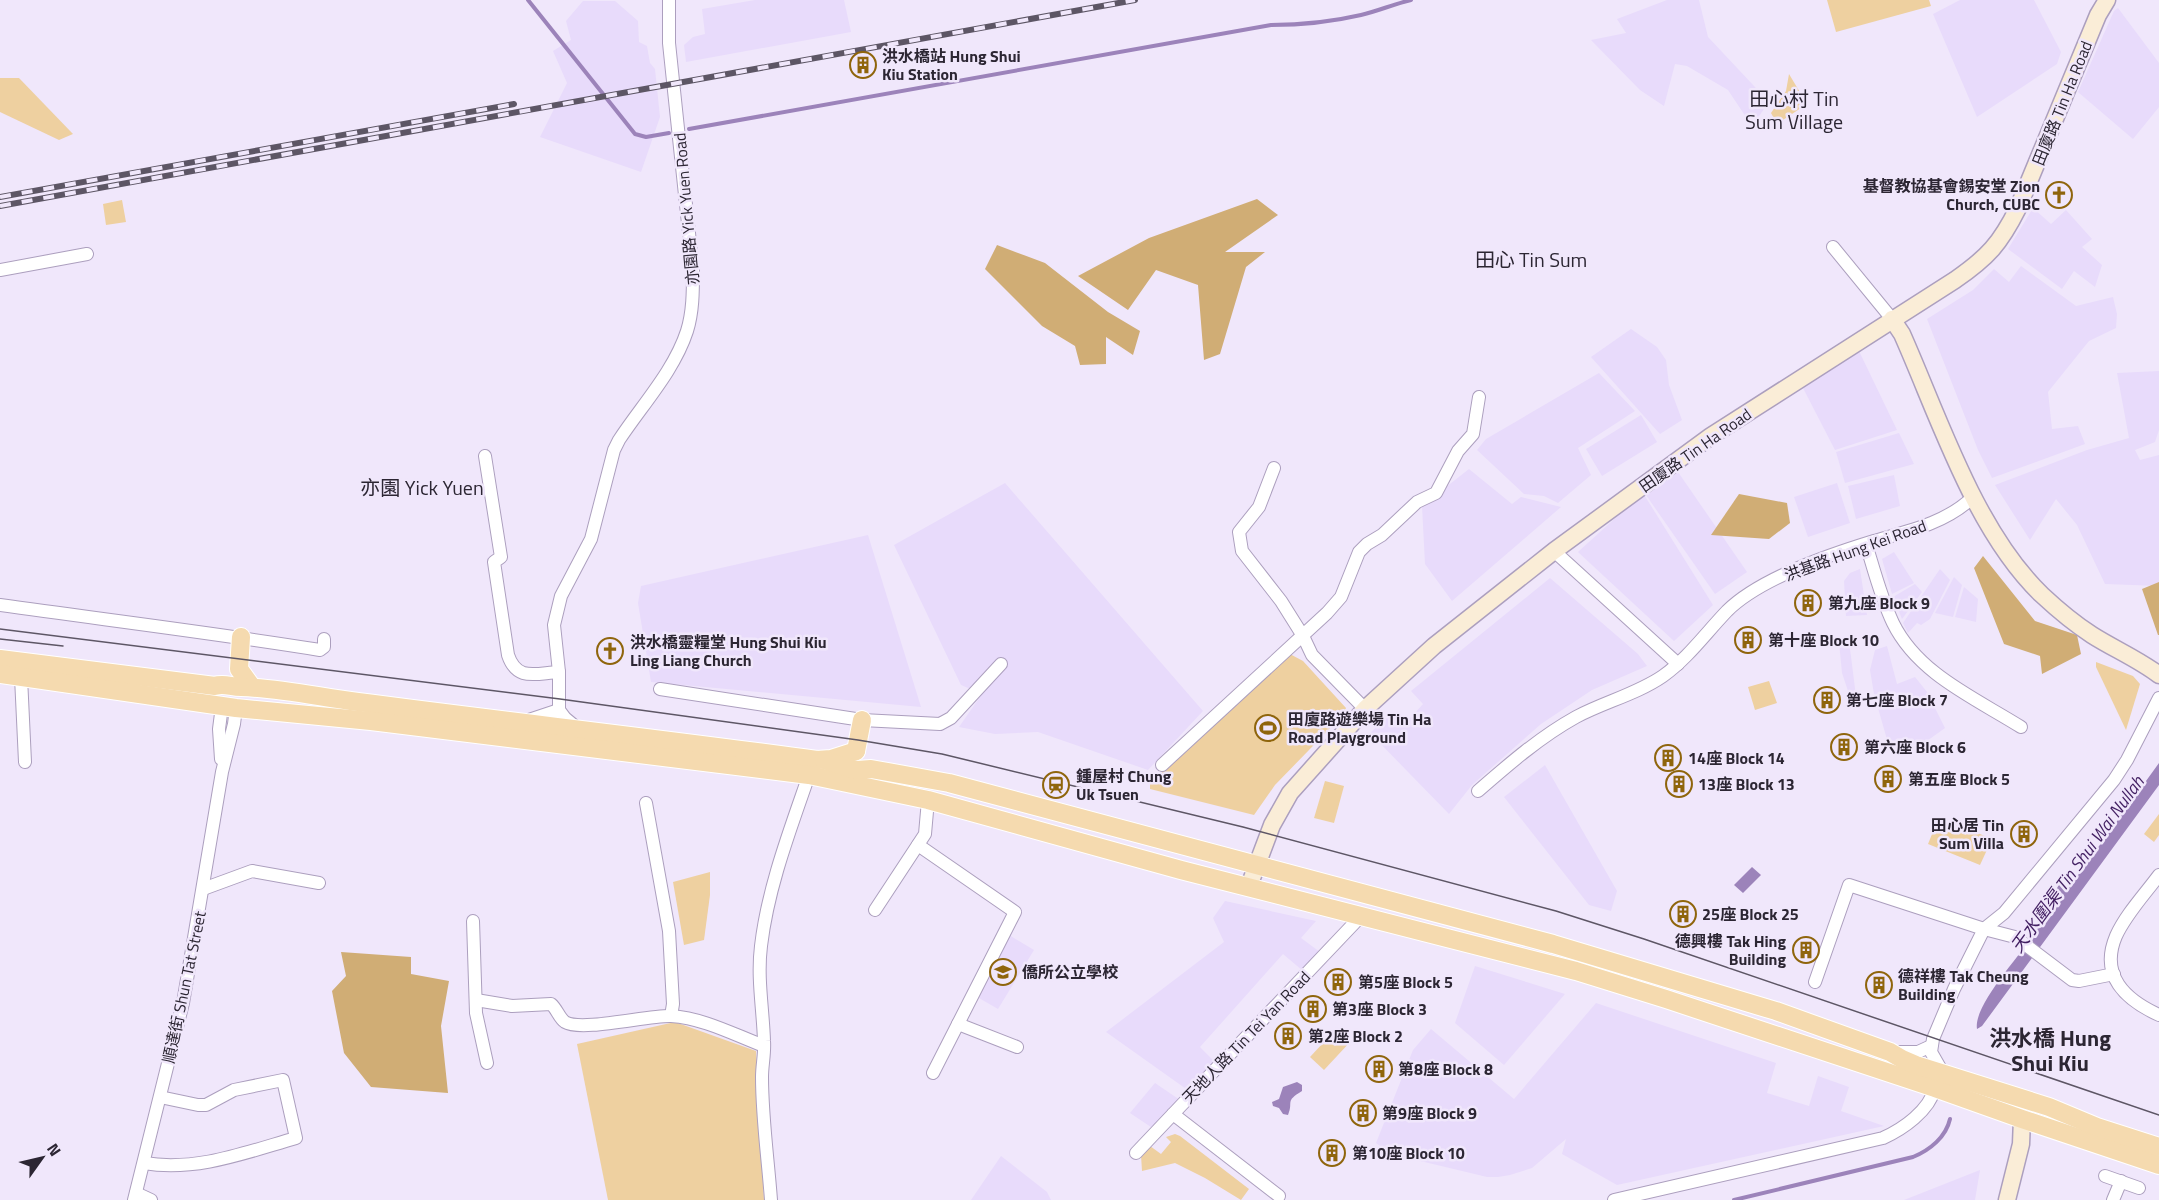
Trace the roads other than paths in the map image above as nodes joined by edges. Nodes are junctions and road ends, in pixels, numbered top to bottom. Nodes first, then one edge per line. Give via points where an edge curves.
1 (669, 0) edge
2 (2107, 0) edge
3 (1833, 247) dead end
4 (87, 254) dead end
5 (0, 270) edge
6 (1892, 319) junction
7 (1479, 397) dead end
8 (485, 456) dead end
9 (1274, 468) dead end
10 (1973, 497) junction
11 (1866, 544) junction
12 (1554, 551) junction
13 (0, 605) edge
14 (1303, 636) junction
15 (241, 637) junction
16 (324, 639) dead end
17 (0, 659) edge
18 (1001, 664) dead end
19 (1678, 664) junction
20 (559, 672) junction
21 (0, 674) edge
22 (2159, 675) edge
23 (21, 677) junction
24 (227, 681) junction
25 (660, 690) dead end
26 (2159, 698) edge
27 (229, 707) junction
28 (1365, 709) junction
29 (559, 710) junction
30 (862, 720) junction
31 (523, 721) junction
32 (2021, 727) dead end
33 (579, 730) junction
34 (856, 751) junction
35 (824, 760) junction
36 (24, 762) dead end
37 (1162, 765) dead end
38 (871, 769) junction
39 (809, 775) junction
40 (928, 780) junction
41 (1478, 791) dead end
42 (928, 800) junction
43 (646, 803) dead end
44 (918, 845) junction
45 (1256, 865) junction
46 (2159, 875) edge
47 (319, 883) dead end
48 (1248, 886) junction
49 (203, 889) junction
50 (874, 910) dead end
51 (1362, 915) junction
52 (473, 921) dead end
53 (1984, 929) junction
54 (2114, 974) junction
55 (1815, 982) dead end
56 (476, 1000) junction
57 (2159, 1015) edge
58 (671, 1016) junction
59 (958, 1024) junction
60 (764, 1046) junction
61 (1931, 1046) junction
62 (1017, 1047) dead end
63 (1890, 1052) junction
64 (487, 1064) dead end
65 (933, 1073) dead end
66 (1939, 1081) junction
67 (1984, 1087) junction
68 (160, 1097) junction
69 (2049, 1107) junction
70 (1173, 1114) junction
71 (2022, 1119) junction
72 (2159, 1147) edge
73 (1136, 1153) dead end
74 (144, 1163) junction
75 (2159, 1165) edge
76 (2105, 1176) dead end
77 (2121, 1181) junction
78 (2139, 1188) dead end
79 (135, 1196) edge
80 (1279, 1196) dead end
81 (151, 1200) edge
82 (771, 1200) edge
83 (1614, 1200) edge
84 (2007, 1200) edge
85 (2113, 1200) edge

1 - 20 street, 亦園路 Yick Yuen Road via 669,43 693,271 688,330 670,366 614,450 591,539 561,596 555,616
2 - 6 street, 田廈路 Tin Ha Road via 2001,241 1979,263
3 - 6 street
4 - 5 street
6 - 10 street
6 - 12 street, 田廈路 Tin Ha Road via 1711,436
7 - 14 street via 1473,434 1458,451 1436,493 1418,502 1363,547 1341,597
8 - 20 street via 501,557 494,562 511,664 528,675
9 - 14 street via 1259,507 1239,532 1242,551
10 - 11 street, 洪基路 Hung Kei Road via 1927,526
10 - 22 street via 2015,564 2041,594 2092,635
11 - 19 street, 洪基路 Hung Kei Road via 1797,568 1758,588 1728,609
11 - 32 street via 1887,610 1912,652 1935,674
12 - 19 street
12 - 28 street, 田廈路 Tin Ha Road via 1449,633
13 - 15 street
14 - 28 street via 1312,655
14 - 37 street
15 - 16 street via 320,650
15 - 24 main road
17 - 24 main road
18 - 30 street via 951,718 940,724
19 - 41 street, 洪基路 Hung Kei Road via 1661,678 1576,717 1547,735
20 - 29 street, 亦園路 Yick Yuen Road
21 - 23 main road
23 - 27 main road
23 - 36 street
24 - 27 main road
24 - 31 main road
25 - 30 street
26 - 53 street via 2114,780 2004,913
27 - 39 main road
27 - 49 street, 順達街 Shun Tat Street via 234,724
28 - 45 street, 田廈路 Tin Ha Road via 1290,793
29 - 31 street
29 - 33 street
30 - 34 main road
31 - 33 main road
33 - 35 main road
34 - 35 main road
34 - 38 main road
35 - 38 main road via 848,768
38 - 40 main road
39 - 42 main road
39 - 60 street via 766,910 758,979
40 - 42 main road
40 - 45 main road
42 - 44 street via 925,834
42 - 48 main road
43 - 58 street via 669,931
44 - 50 street
44 - 59 street via 1015,912
45 - 48 street, 田廈路 Tin Ha Road
45 - 63 main road via 1599,957 1768,1008
46 - 54 street via 2117,935
47 - 49 street via 252,871
48 - 51 main road
49 - 68 street, 順達街 Shun Tat Street via 183,1003
51 - 66 main road via 1612,982
51 - 70 street, 天地人路 Tin Tei Yan Road
52 - 56 street
53 - 54 street via 2015,937 2072,980
53 - 55 street via 1849,885
53 - 61 street
54 - 57 street via 2126,996
56 - 58 street via 512,1006 551,1004 568,1024
56 - 64 street
58 - 60 street via 699,1021
59 - 62 street
59 - 65 street
60 - 82 street via 762,1077
61 - 63 street via 1918,1052
61 - 66 street
63 - 66 main road
66 - 67 main road
66 - 71 main road
66 - 83 street via 1929,1102 1883,1138
67 - 69 main road
67 - 71 main road via 2016,1109
68 - 74 street, 順達街 Shun Tat Street
68 - 74 street via 206,1105 234,1090 283,1080 296,1138 221,1160 161,1166
69 - 71 main road via 2033,1108
69 - 72 main road
70 - 73 street
70 - 80 street, 天地人路 Tin Tei Yan Road
71 - 75 main road
71 - 84 street via 2021,1144
74 - 79 street, 順達街 Shun Tat Street
76 - 77 street
77 - 78 street
77 - 85 street
79 - 81 street

